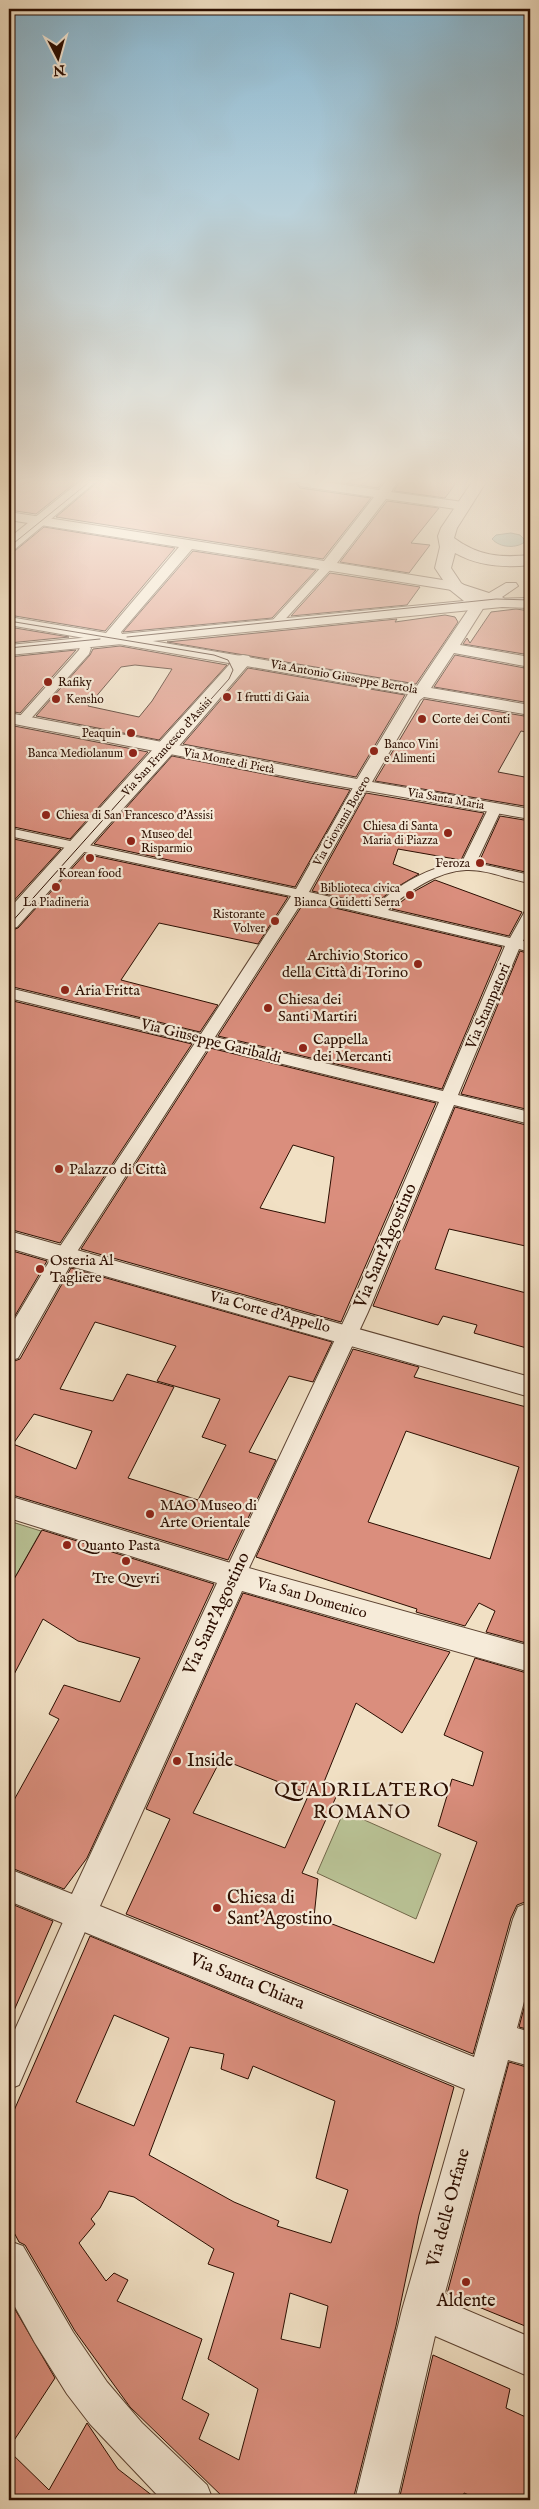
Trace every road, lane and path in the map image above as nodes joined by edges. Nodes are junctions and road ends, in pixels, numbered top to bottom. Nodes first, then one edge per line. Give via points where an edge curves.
1 (144, 596) edge
2 (301, 596) edge
3 (479, 596) edge
4 (498, 596) edge
5 (491, 601) junction
6 (530, 602) edge
7 (9, 621) edge
8 (275, 624) junction
9 (262, 637) dead end
10 (117, 640) junction
11 (85, 648) junction
12 (451, 648) junction
13 (9, 650) edge
14 (9, 655) edge
15 (243, 660) junction
16 (530, 662) edge
17 (422, 691) junction
18 (530, 710) edge
19 (16, 719) edge
20 (9, 734) edge
21 (166, 749) junction
22 (362, 784) junction
23 (495, 808) junction
24 (530, 814) edge
25 (9, 832) edge
26 (76, 846) junction
27 (467, 866) junction
28 (530, 879) edge
29 (300, 894) junction
30 (378, 912) junction
31 (530, 914) edge
32 (9, 922) edge
33 (523, 945) edge
34 (9, 993) edge
35 (204, 1040) junction
36 (449, 1098) junction
37 (530, 1118) edge
38 (9, 1240) edge
39 (64, 1256) junction
40 (348, 1334) junction
41 (9, 1351) edge
42 (530, 1387) edge
43 (9, 1506) edge
44 (234, 1576) junction
45 (530, 1659) edge
46 (9, 1885) edge
47 (80, 1913) junction
48 (530, 1919) edge
49 (514, 2044) edge
50 (9, 2076) edge
51 (484, 2079) junction
52 (9, 2260) edge
53 (421, 2310) junction
54 (530, 2357) edge
55 (192, 2500) edge
56 (376, 2500) edge

1 - 10 street via 113,632
2 - 8 street
3 - 5 street
4 - 5 street
5 - 6 street
5 - 8 street
5 - 12 street, Via Giovanni Botero
7 - 10 street, Via Antonio Giuseppe Bertola
8 - 9 street
8 - 10 street
10 - 11 street
10 - 13 street
10 - 15 street, Via Antonio Giuseppe Bertola
11 - 14 street
11 - 19 street via 85,652
12 - 16 street
12 - 17 street, Via Giovanni Botero
15 - 17 street, Via Antonio Giuseppe Bertola
15 - 21 street, Via San Francesco d'Assisi
17 - 18 street, Via Antonio Giuseppe Bertola
17 - 22 street, Via Giovanni Botero via 414,698
19 - 20 street
19 - 21 street, Via Monte di Pietà
21 - 22 street, Via Monte di Pietà
21 - 26 street, Via San Francesco d'Assisi
22 - 23 street, Via Santa Maria
22 - 29 street, Via Giovanni Botero
23 - 24 street, Via Santa Maria
23 - 27 street
25 - 26 street
26 - 29 street
26 - 32 street, Via San Francesco d'Assisi
27 - 28 street
27 - 30 street via 450,869 403,890
29 - 30 street
29 - 35 street, Via Giovanni Botero
30 - 33 street
31 - 33 street, Via Stampatori
33 - 36 street, Via Stampatori
34 - 35 street, Via Giuseppe Garibaldi
35 - 36 street, Via Giuseppe Garibaldi
35 - 39 street, Via Giovanni Botero
36 - 37 street, Via Giuseppe Garibaldi
36 - 40 street, Via Sant'Agostino
38 - 39 street, Via Corte d'Appello
39 - 40 street, Via Corte d'Appello
39 - 41 street
40 - 42 street, Via Corte d'Appello
40 - 44 street, Via Sant'Agostino
43 - 44 street, Via San Domenico
44 - 45 street, Via San Domenico
44 - 47 street, Via Sant'Agostino
46 - 47 street, Via Santa Chiara
47 - 50 street, Via Sant'Agostino
47 - 51 street, Via Santa Chiara
48 - 49 street, Via delle Orfane
49 - 51 street, Via delle Orfane
51 - 53 street, Via delle Orfane
52 - 55 street via 93,2396 136,2447
53 - 54 street
53 - 56 street, Via delle Orfane

